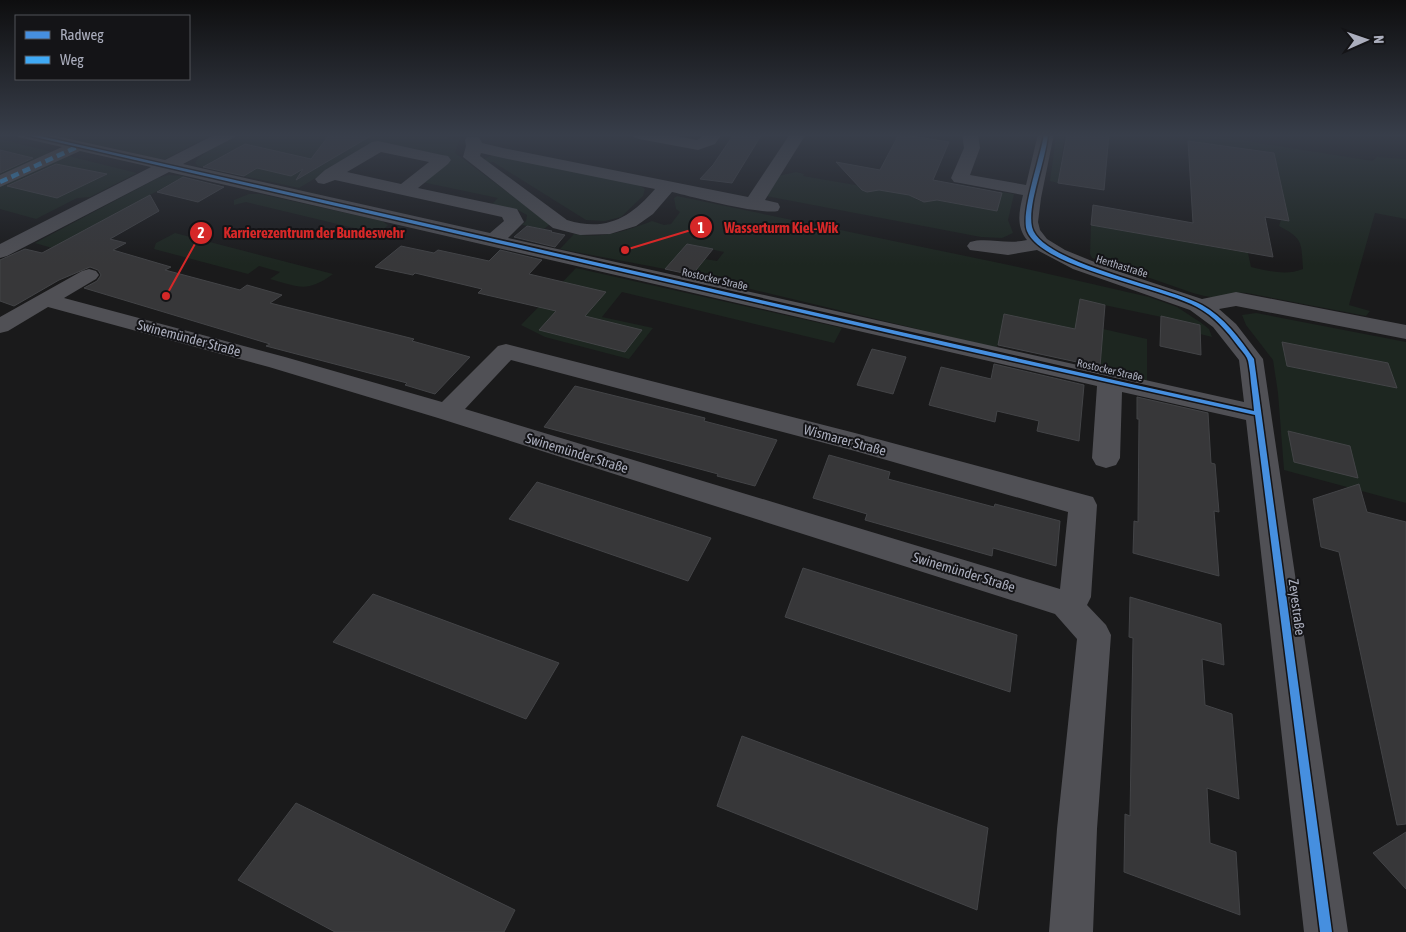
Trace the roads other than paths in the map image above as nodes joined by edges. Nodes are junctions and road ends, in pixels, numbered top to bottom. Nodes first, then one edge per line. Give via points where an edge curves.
1 (145, 177) edge
2 (217, 177) edge
3 (326, 177) edge
4 (346, 177) edge
5 (420, 177) edge
6 (498, 177) edge
7 (625, 177) edge
8 (776, 177) edge
9 (960, 177) edge
10 (1038, 177) edge
11 (668, 186) junction
12 (403, 191) junction
13 (1034, 192) junction
14 (297, 196) junction
15 (494, 240) junction
16 (1038, 243) junction
17 (978, 246) dead end
18 (0, 252) edge
19 (90, 274) dead end
20 (46, 300) junction
21 (1200, 306) junction
22 (0, 326) edge
23 (1406, 332) edge
24 (1110, 382) junction
25 (447, 412) junction
26 (1259, 414) junction
27 (1106, 458) dead end
28 (1066, 604) junction
29 (1071, 932) edge
30 (1326, 932) edge

1 - 18 street
2 - 14 street, Rostocker Straße
3 - 14 street
4 - 12 street
5 - 12 street
6 - 11 street via 560,224 578,230 599,230 638,217
7 - 11 street
8 - 11 street via 762,205
9 - 13 street
10 - 13 street
12 - 15 street via 510,214 514,222
13 - 16 street via 1028,215 1030,230
14 - 15 street, Rostocker Straße
15 - 24 street, Rostocker Straße
16 - 17 street via 1019,249
16 - 21 street, Herthastraße via 1072,262 1172,293
19 - 20 street
20 - 22 street
20 - 25 street, Swinemünder Straße
21 - 23 street via 1236,299
21 - 26 street, Zeyestraße via 1226,326 1251,359
24 - 26 street, Rostocker Straße
24 - 27 street
25 - 28 street, Swinemünder Straße
25 - 28 street, Wismarer Straße via 506,351 855,442 1083,506 1075,597
26 - 30 street, Zeyestraße
28 - 29 street via 1094,635 1076,829

